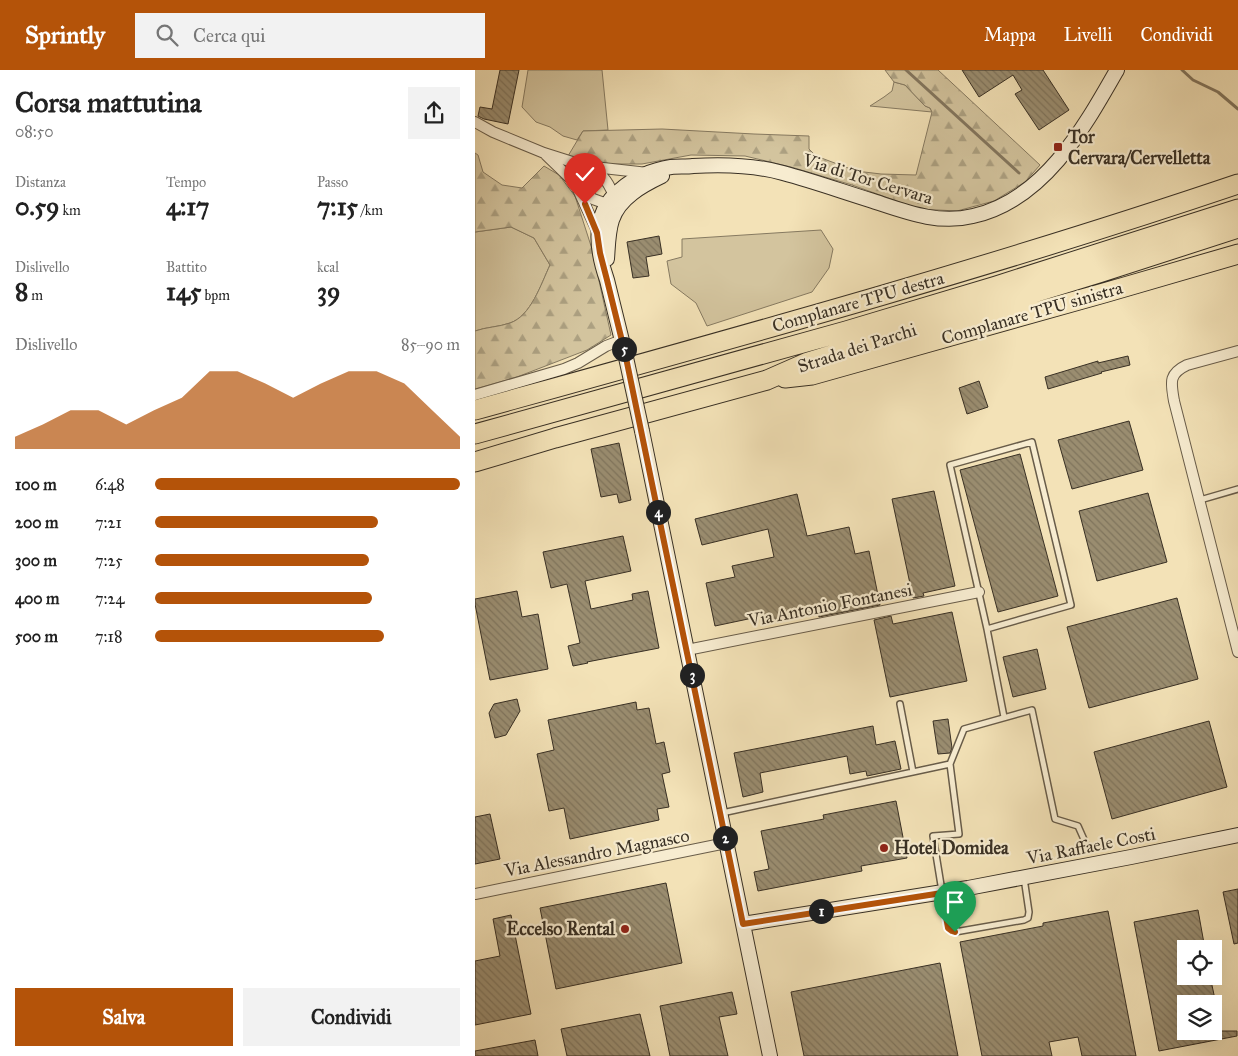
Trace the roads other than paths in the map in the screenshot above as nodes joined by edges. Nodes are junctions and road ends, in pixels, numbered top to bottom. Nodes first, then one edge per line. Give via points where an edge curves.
1 (1117, 70) edge
2 (475, 122) edge
3 (544, 153) junction
4 (585, 166) junction
5 (691, 167) junction
6 (649, 173) junction
7 (1238, 178) edge
8 (575, 183) junction
9 (1238, 184) edge
10 (1212, 193) junction
11 (613, 202) junction
12 (1238, 209) edge
13 (1238, 228) edge
14 (597, 233) junction
15 (1238, 254) edge
16 (607, 280) junction
17 (623, 346) junction
18 (1238, 351) edge
19 (767, 380) junction
20 (475, 395) edge
21 (475, 410) edge
22 (475, 434) edge
23 (475, 462) edge
24 (1238, 489) edge
25 (1200, 500) junction
26 (979, 592) junction
27 (987, 629) junction
28 (687, 650) junction
29 (1238, 652) edge
30 (900, 704) dead end
31 (1004, 718) junction
32 (950, 764) junction
33 (913, 772) junction
34 (719, 814) junction
35 (1238, 835) edge
36 (726, 843) junction
37 (1086, 844) dead end
38 (1024, 878) junction
39 (942, 893) junction
40 (475, 894) edge
41 (743, 924) junction
42 (770, 1056) edge

1 - 5 street, Via di Tor Cervara via 1079,134 1051,168 1016,198 974,216 943,219 919,216 784,173 753,167
2 - 3 street
3 - 4 street
3 - 8 street
4 - 6 street
4 - 8 street
4 - 11 street via 599,173 608,183
5 - 6 street, Via di Tor Cervara via 671,167
5 - 11 street, Via di Tor Cervara via 671,172
6 - 11 street, Via di Tor Cervara via 630,181
7 - 10 highway
8 - 11 street via 593,199
8 - 14 street
9 - 10 highway, Complanare TPU destra
10 - 21 highway, Complanare TPU destra via 915,286
11 - 14 street, Via di Tor Cervara via 600,220
11 - 16 street, Via di Tor Cervara
12 - 22 highway, Strada dei Parchi via 865,326
13 - 19 highway, Strada dei Parchi via 1099,274 808,362
14 - 16 street, Via di Tor Cervara
15 - 19 highway, Complanare TPU sinistra via 812,374
16 - 17 street, Via di Tor Cervara
17 - 20 street via 605,346 564,369
17 - 28 street, Via di Tor Cervara, bridge
18 - 25 street via 1180,368 1171,382
19 - 23 highway, Strada dei Parchi
24 - 25 lane
25 - 29 street
26 - 27 lane
26 - 27 lane via 951,465 1032,442 1071,605
26 - 28 street, Via Antonio Fontanesi
27 - 31 lane
28 - 34 street, Via di Tor Cervara
30 - 33 lane
31 - 32 lane via 964,729
31 - 37 lane via 1032,710 1055,818 1077,826
32 - 33 lane
32 - 39 lane via 959,834 933,836
33 - 34 lane
34 - 36 street, Via di Tor Cervara
35 - 38 street, Via Raffaele Costi
36 - 40 street, Via Alessandro Magnasco
36 - 41 street, Via di Tor Cervara
38 - 39 street, Via Raffaele Costi
38 - 39 lane via 1029,912 1024,920 955,932 948,928
39 - 41 street, Via Raffaele Costi
41 - 42 street, Via di Tor Cervara

